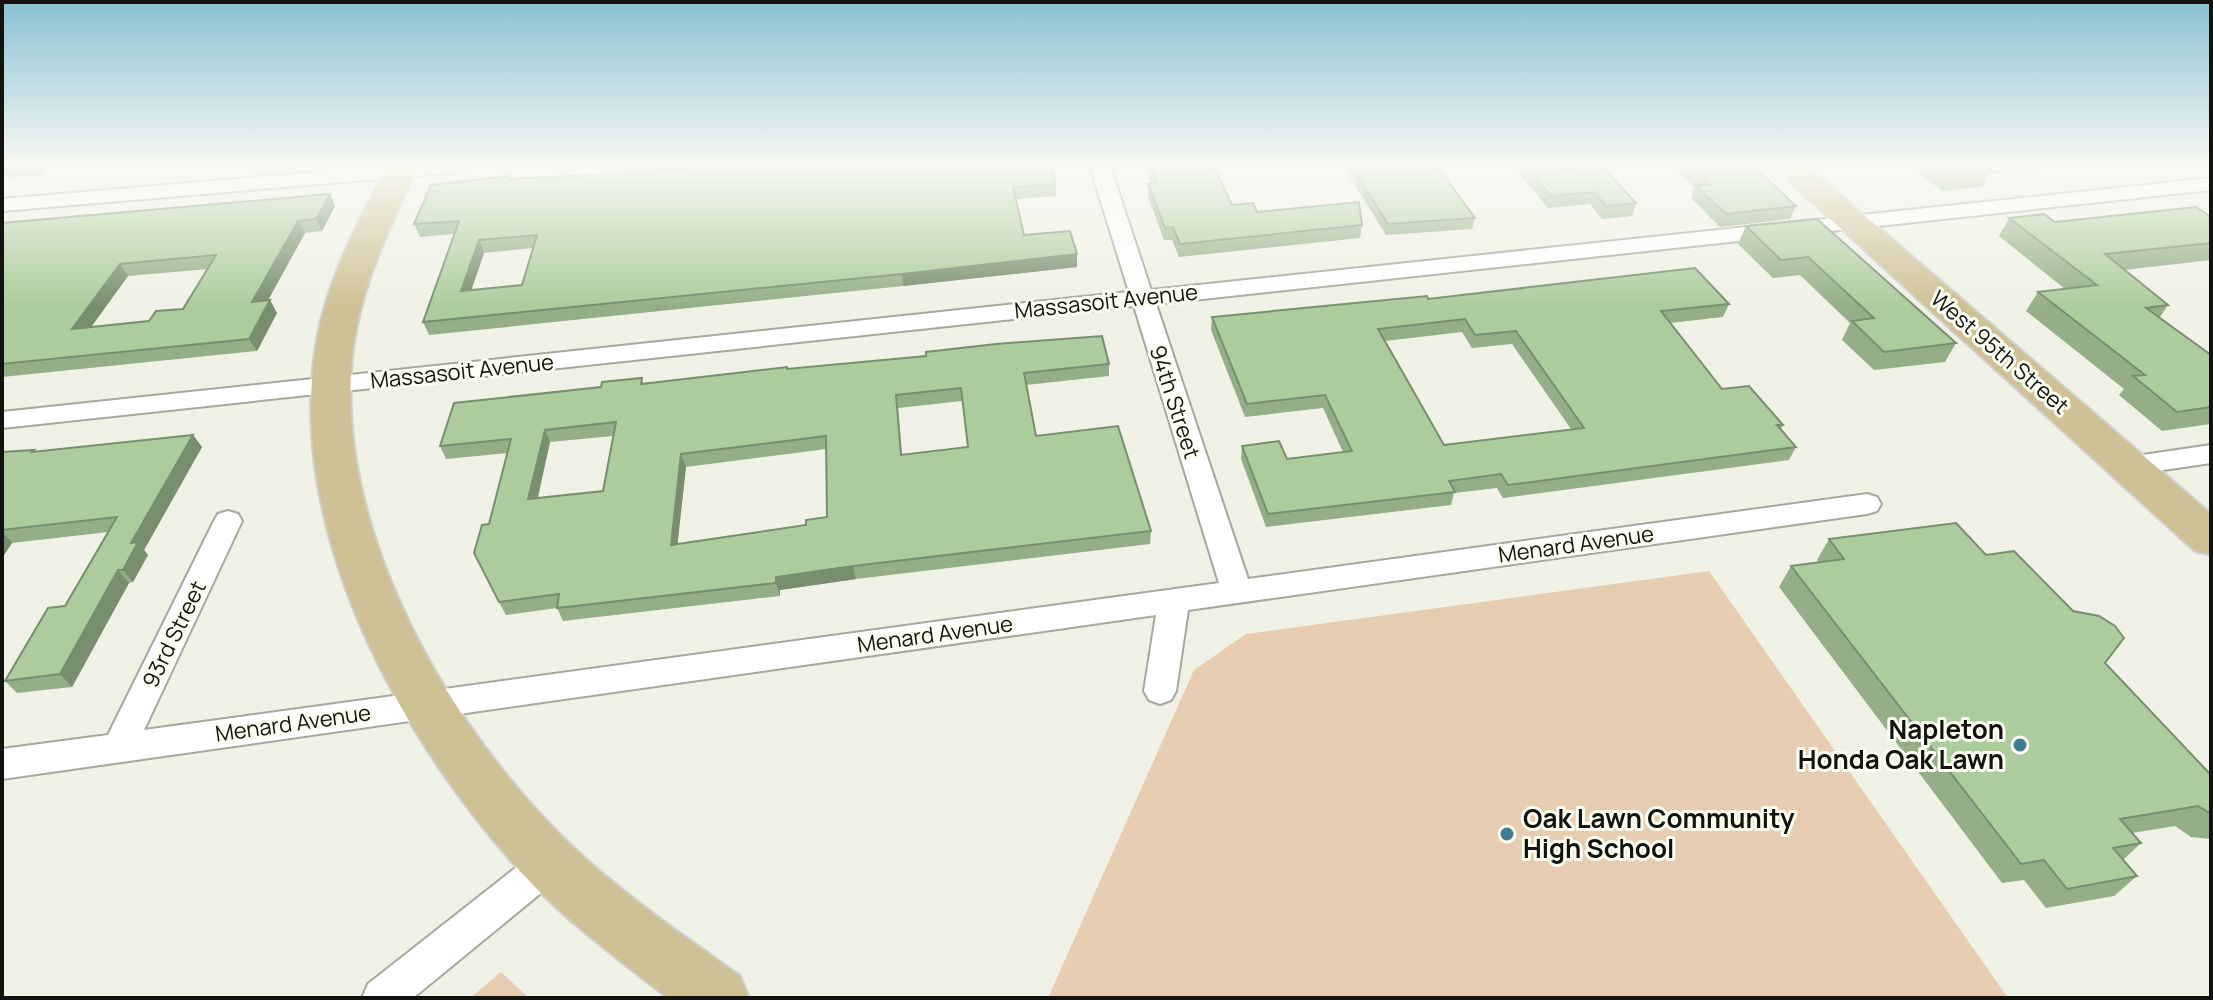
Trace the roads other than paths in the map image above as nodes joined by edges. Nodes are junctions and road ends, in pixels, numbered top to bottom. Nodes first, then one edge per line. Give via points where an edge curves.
1 (381, 213) edge
2 (1114, 213) edge
3 (1841, 213) edge
4 (1932, 213) edge
5 (1851, 221) junction
6 (1141, 298) junction
7 (331, 385) junction
8 (2, 420) edge
9 (2211, 454) edge
10 (2129, 466) junction
11 (1867, 504) dead end
12 (228, 521) dead end
13 (2211, 539) edge
14 (1237, 591) junction
15 (1174, 600) junction
16 (1160, 691) dead end
17 (430, 704) junction
18 (119, 747) junction
19 (2, 764) edge
20 (550, 863) junction
21 (382, 998) edge
22 (718, 998) edge

1 - 7 main road via 338,324
2 - 6 street, 94th Street
3 - 5 main road, West 95th Street
4 - 5 street, Massasoit Avenue
5 - 6 street, Massasoit Avenue
5 - 10 main road, West 95th Street
6 - 7 street, Massasoit Avenue
6 - 14 street, 94th Street
7 - 8 street, Massasoit Avenue
7 - 17 main road via 333,443 357,559 384,623
9 - 10 street
10 - 13 main road, West 95th Street
11 - 14 street, Menard Avenue
12 - 18 street, 93rd Street
14 - 15 street, Menard Avenue
15 - 16 street
15 - 17 street, Menard Avenue
17 - 18 street, Menard Avenue
17 - 20 main road via 482,780
18 - 19 street, Menard Avenue
20 - 21 street
20 - 22 main road

